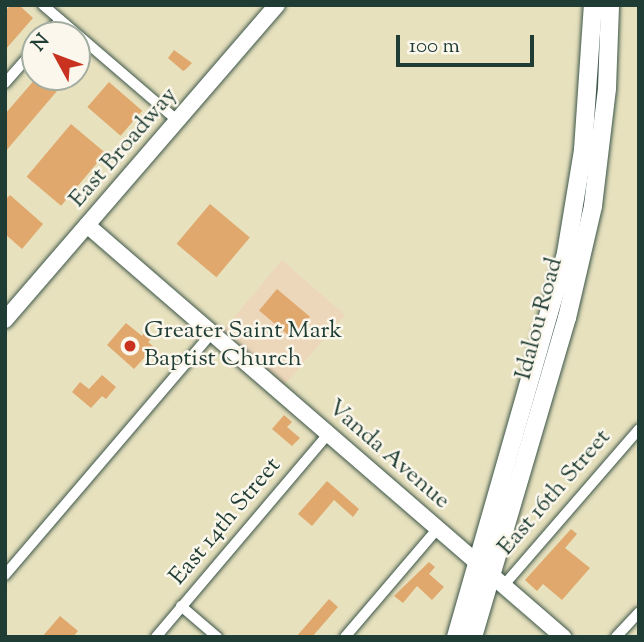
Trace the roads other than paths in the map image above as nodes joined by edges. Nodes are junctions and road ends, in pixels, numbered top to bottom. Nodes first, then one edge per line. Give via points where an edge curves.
1 (43, 5) edge
2 (276, 5) edge
3 (593, 5) edge
4 (610, 5) edge
5 (60, 20) joint
6 (21, 65) edge
7 (5, 83) edge
8 (178, 121) junction
9 (87, 225) junction
10 (5, 320) edge
11 (212, 333) junction
12 (639, 429) edge
13 (328, 434) junction
14 (438, 528) junction
15 (491, 574) junction
16 (5, 575) edge
17 (181, 607) junction
18 (639, 612) edge
19 (556, 635) edge
20 (156, 637) edge
21 (217, 637) edge
22 (345, 637) edge
23 (456, 637) edge
24 (473, 637) edge
25 (617, 637) edge

1 - 5 street
2 - 8 street, East Broadway
3 - 15 main road, Idalou Road via 583,150 566,253
4 - 15 main road, Idalou Road via 607,88 593,206 567,318
5 - 8 street
6 - 7 street
8 - 9 street, East Broadway
9 - 10 street, East Broadway
9 - 11 street, Vanda Avenue
11 - 13 street, Vanda Avenue
11 - 16 street
12 - 15 street, East 16th Street
13 - 14 street, Vanda Avenue
13 - 17 street, East 14th Street
14 - 15 street, Vanda Avenue
14 - 22 street
15 - 19 street, Vanda Avenue
15 - 23 main road, Idalou Road
15 - 24 main road, Idalou Road
17 - 20 street, East 14th Street
17 - 21 street
18 - 25 street

